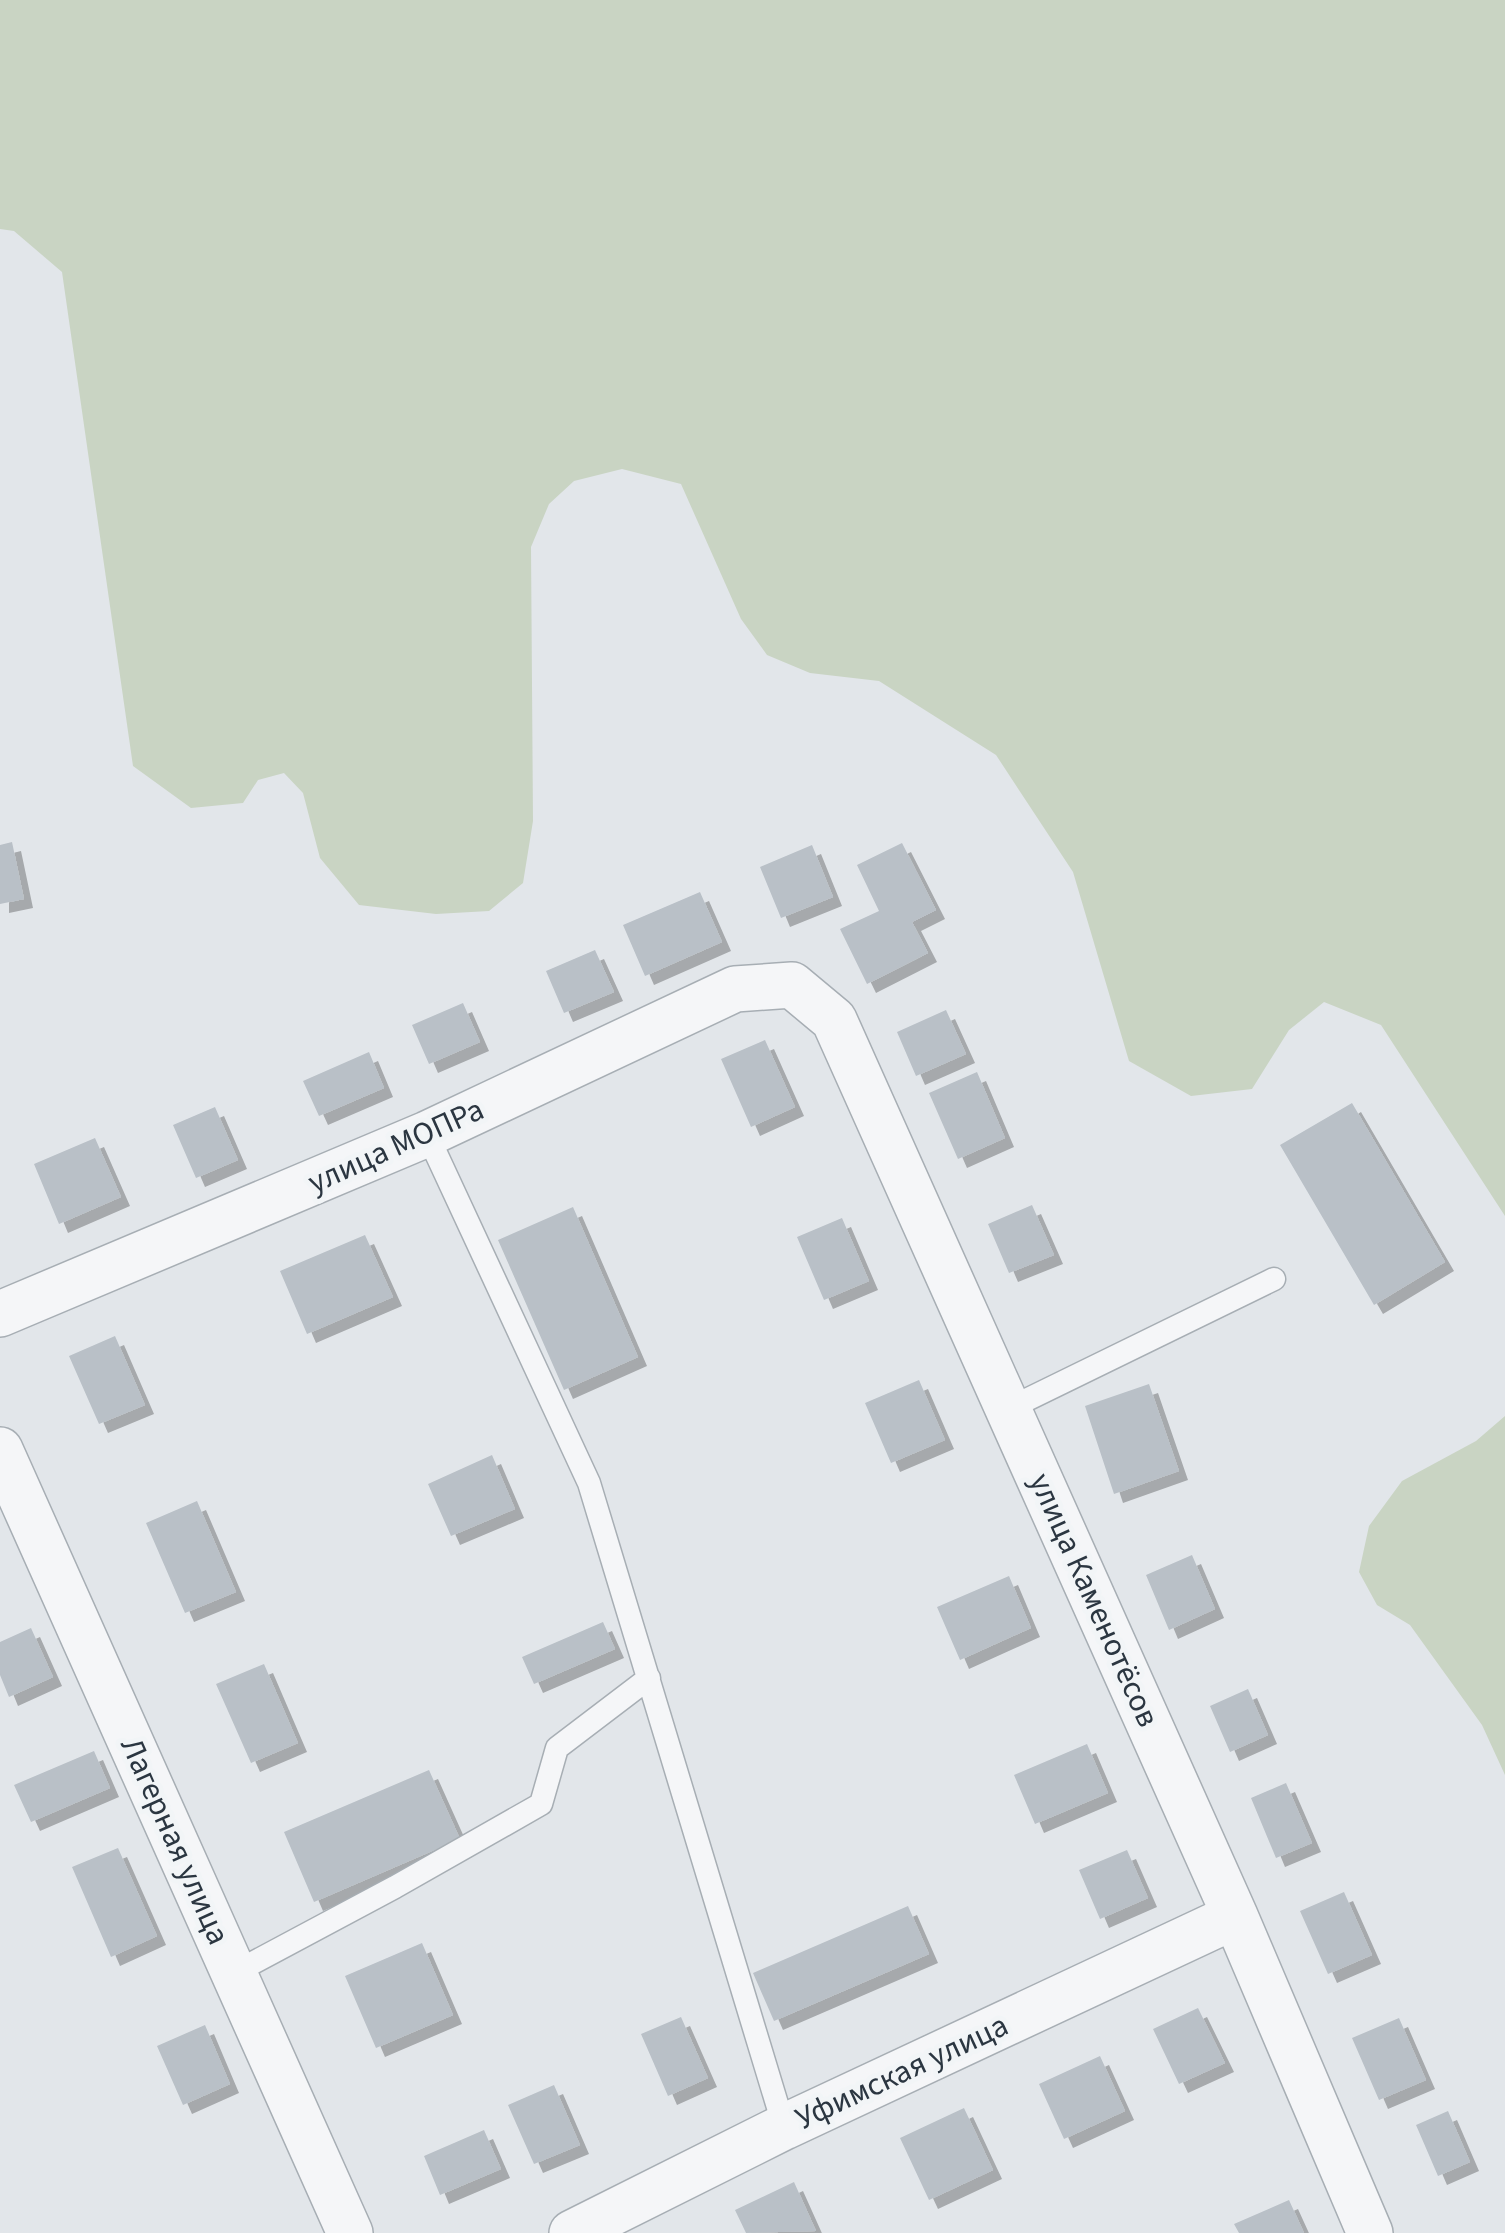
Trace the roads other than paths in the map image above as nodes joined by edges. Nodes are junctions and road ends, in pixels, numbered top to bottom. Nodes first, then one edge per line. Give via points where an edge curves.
1 (792, 985) joint
2 (427, 1134) junction
3 (1274, 1279) dead end
4 (0, 1314) edge
5 (1008, 1409) junction
6 (0, 1450) edge
7 (648, 1678) junction
8 (1235, 1916) junction
9 (234, 1973) junction
10 (784, 2127) junction
11 (350, 2233) edge
12 (572, 2233) edge
13 (1370, 2233) edge

1 - 2 street, улица МОПРа via 735,989
1 - 5 street, улица Каменотёсов via 834,1020
2 - 4 street, улица МОПРа
2 - 7 lane via 590,1483
3 - 5 lane
5 - 8 street, улица Каменотёсов
6 - 9 street, Лагерная улица
7 - 9 lane via 557,1748 541,1804
7 - 10 lane
8 - 10 street, Уфимская улица
8 - 13 street, улица Каменотёсов
9 - 11 street, Лагерная улица
10 - 12 street, Уфимская улица

